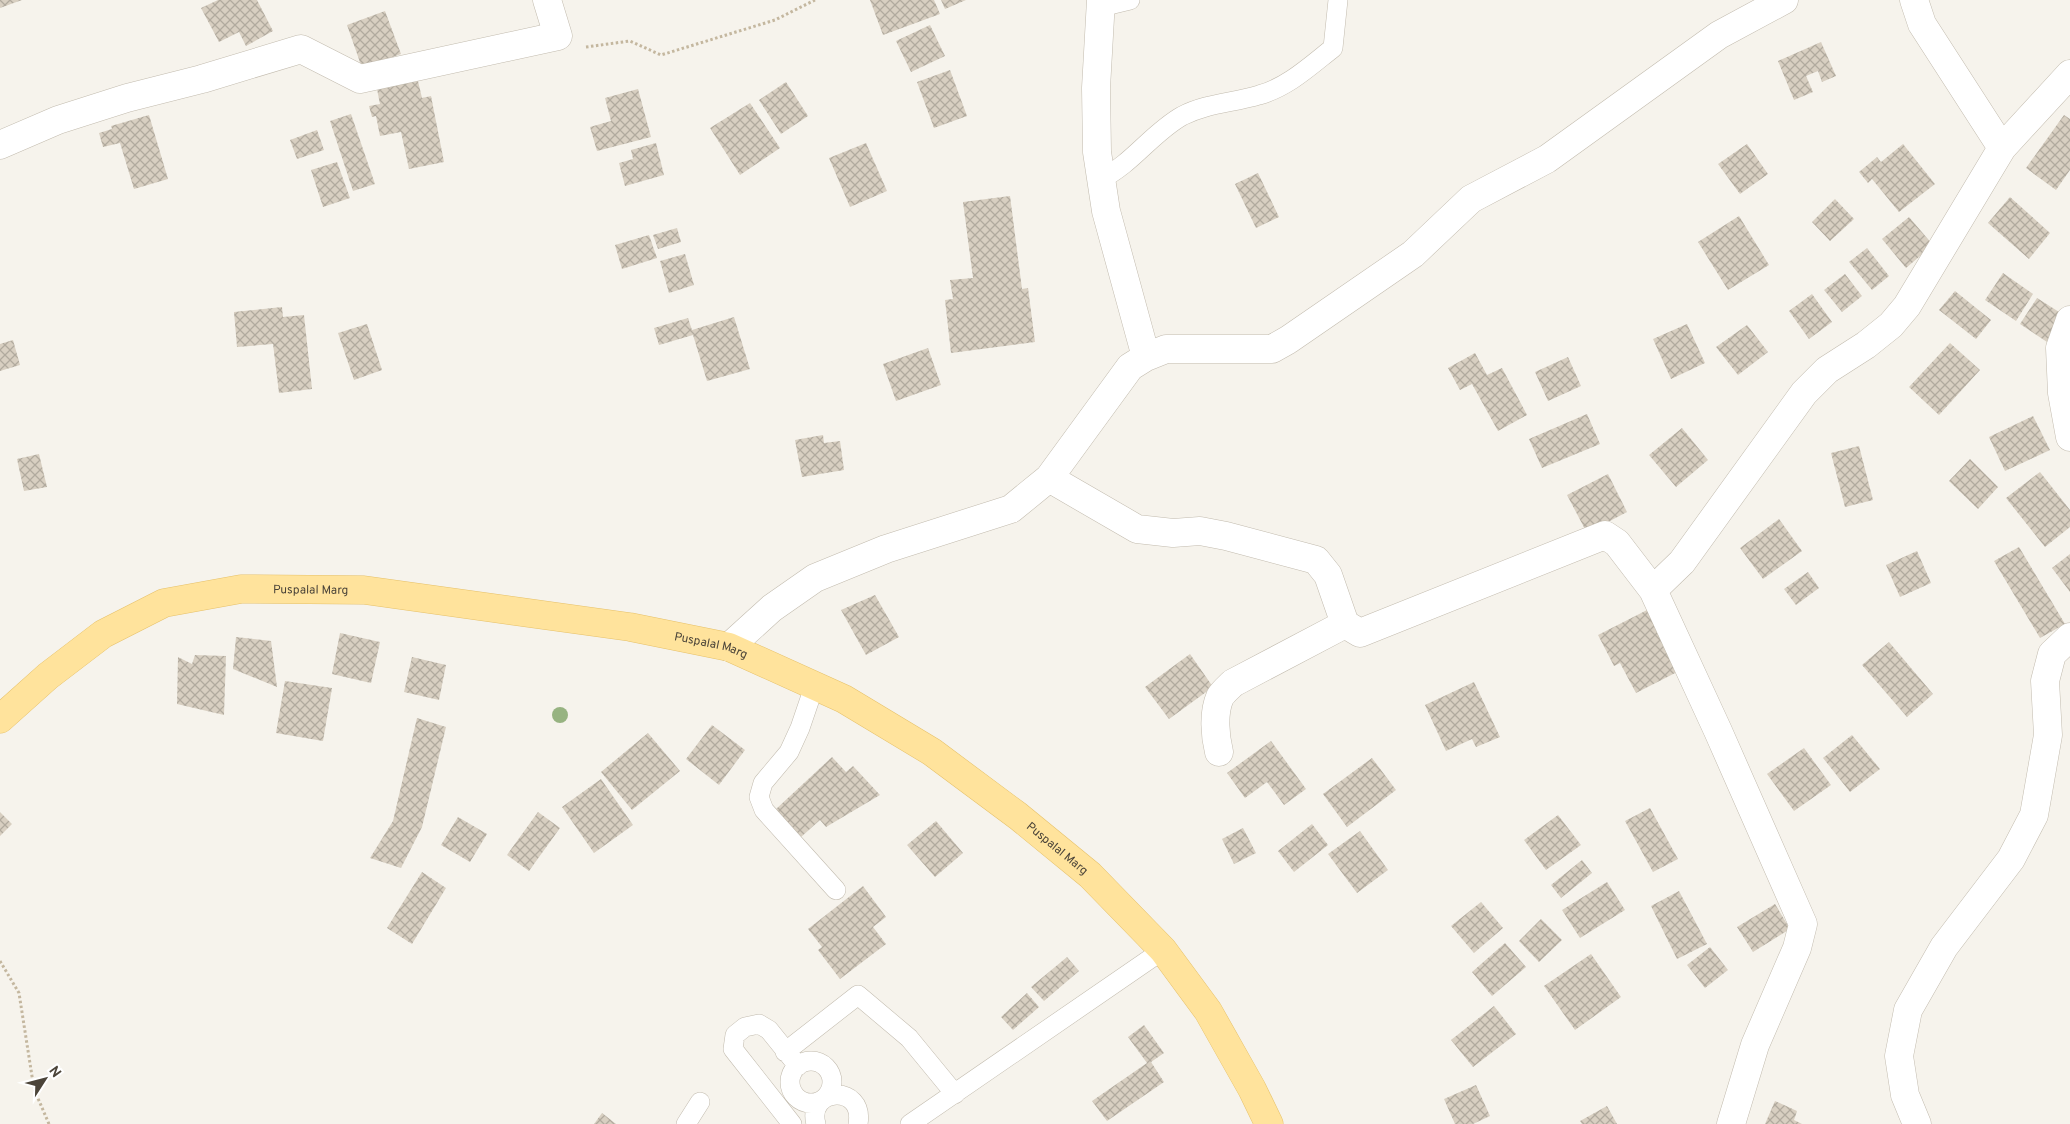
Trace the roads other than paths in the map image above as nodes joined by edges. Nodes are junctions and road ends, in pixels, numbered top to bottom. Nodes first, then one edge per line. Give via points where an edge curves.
1 (547, 0) edge
2 (1130, 0) edge
3 (1338, 0) edge
4 (1784, 0) edge
5 (1914, 0) edge
6 (1101, 4) edge
7 (2070, 74) edge
8 (0, 145) edge
9 (2002, 148) junction
10 (1101, 179) junction
11 (2070, 320) edge
12 (1146, 357) junction
13 (2070, 437) edge
14 (1048, 478) junction
15 (1653, 590) junction
16 (1345, 624) junction
17 (2070, 637) edge
18 (729, 647) junction
19 (815, 684) junction
20 (0, 719) edge
21 (1219, 752) dead end
22 (836, 890) dead end
23 (1163, 950) junction
24 (791, 1059) junction
25 (954, 1094) junction
26 (824, 1099) junction
27 (700, 1102) dead end
28 (686, 1124) edge
29 (792, 1124) edge
30 (816, 1124) edge
31 (858, 1124) edge
32 (899, 1124) edge
33 (904, 1124) edge
34 (910, 1124) edge
35 (1269, 1124) edge
36 (1731, 1124) edge
37 (1917, 1124) edge

1 - 8 street via 558,36 360,79 301,49 58,120
2 - 6 lane
3 - 10 lane via 1333,48 1288,83 1260,95 1208,105 1181,116 1116,172
4 - 12 street via 1719,35 1546,159 1471,199 1413,254 1272,349 1166,350
5 - 9 street via 1922,24
6 - 10 street via 1096,88 1097,152
7 - 9 street
9 - 15 street via 1907,306 1891,325 1826,370 1804,393 1682,562
10 - 12 street via 1106,211
11 - 13 street via 2060,348 2062,393
12 - 14 street via 1130,367
14 - 16 street via 1138,529 1172,533 1200,531 1316,560 1328,575
14 - 18 street via 1011,509 886,549 815,578 772,608
15 - 16 street via 1617,543 1605,535 1360,633
15 - 36 street via 1803,924 1797,948 1755,1044
16 - 21 street via 1233,683 1221,696 1217,709 1215,738
17 - 37 street via 2052,654 2045,681 2048,735 2034,815 2011,859 1944,947 1908,1010 1899,1056 1905,1095
18 - 19 main road, Puspalal Marg
18 - 20 main road, Puspalal Marg via 630,627 364,590 241,589 164,603 103,634 48,676
19 - 22 lane via 789,752 762,784 759,797 764,810
19 - 23 main road, Puspalal Marg via 932,752 1018,816 1090,875
23 - 25 lane
23 - 35 main road, Puspalal Marg via 1208,1011
24 - 25 lane via 858,995 910,1038
24 - 26 lane via 790,1085 797,1098 810,1103
24 - 26 lane via 822,1064 827,1069 831,1075 831,1088
24 - 29 lane via 769,1030 759,1024 746,1027 735,1035 734,1049
25 - 34 lane
26 - 30 lane via 816,1111
26 - 31 lane via 837,1094 850,1098 858,1110
27 - 28 lane
32 - 33 lane

